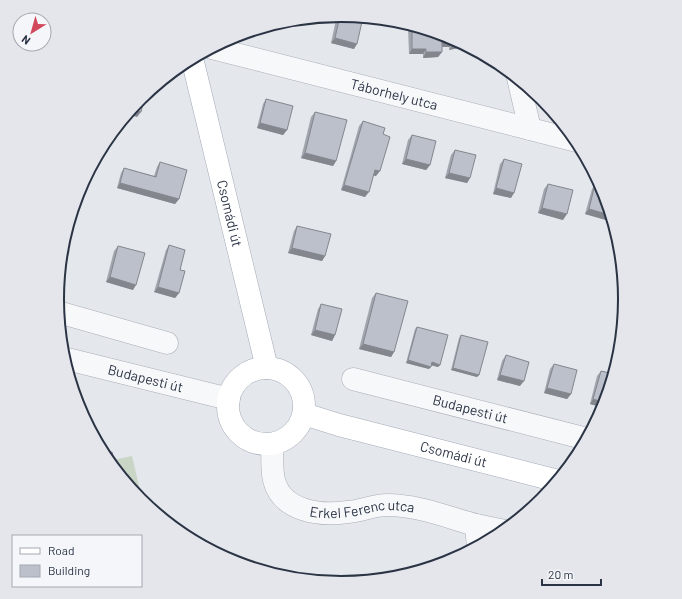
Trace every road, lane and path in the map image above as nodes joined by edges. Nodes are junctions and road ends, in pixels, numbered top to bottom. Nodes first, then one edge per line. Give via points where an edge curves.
1 (220, 50) edge
2 (194, 65) edge
3 (520, 88) edge
4 (530, 129) junction
5 (567, 138) edge
6 (64, 314) edge
7 (167, 343) dead end
8 (70, 360) edge
9 (267, 368) junction
10 (353, 379) dead end
11 (229, 399) junction
12 (304, 414) junction
13 (581, 438) edge
14 (272, 444) junction
15 (552, 479) edge
16 (476, 525) junction
17 (496, 529) edge
18 (477, 541) edge

1 - 4 street, Táborhely utca
2 - 9 main road, Csomádi út
3 - 4 street
4 - 5 street, Táborhely utca
6 - 7 street
8 - 11 street, Budapesti út
9 - 11 main road via 242,376
9 - 12 main road via 278,370 296,382 303,397
10 - 13 street, Budapesti út
11 - 14 main road via 228,411 239,432 248,439
12 - 14 main road via 300,425 292,434
12 - 15 main road, Csomádi út
14 - 16 street, Erkel Ferenc utca via 274,481 280,494 306,512 348,512 386,505 411,507
16 - 17 street
16 - 18 street

